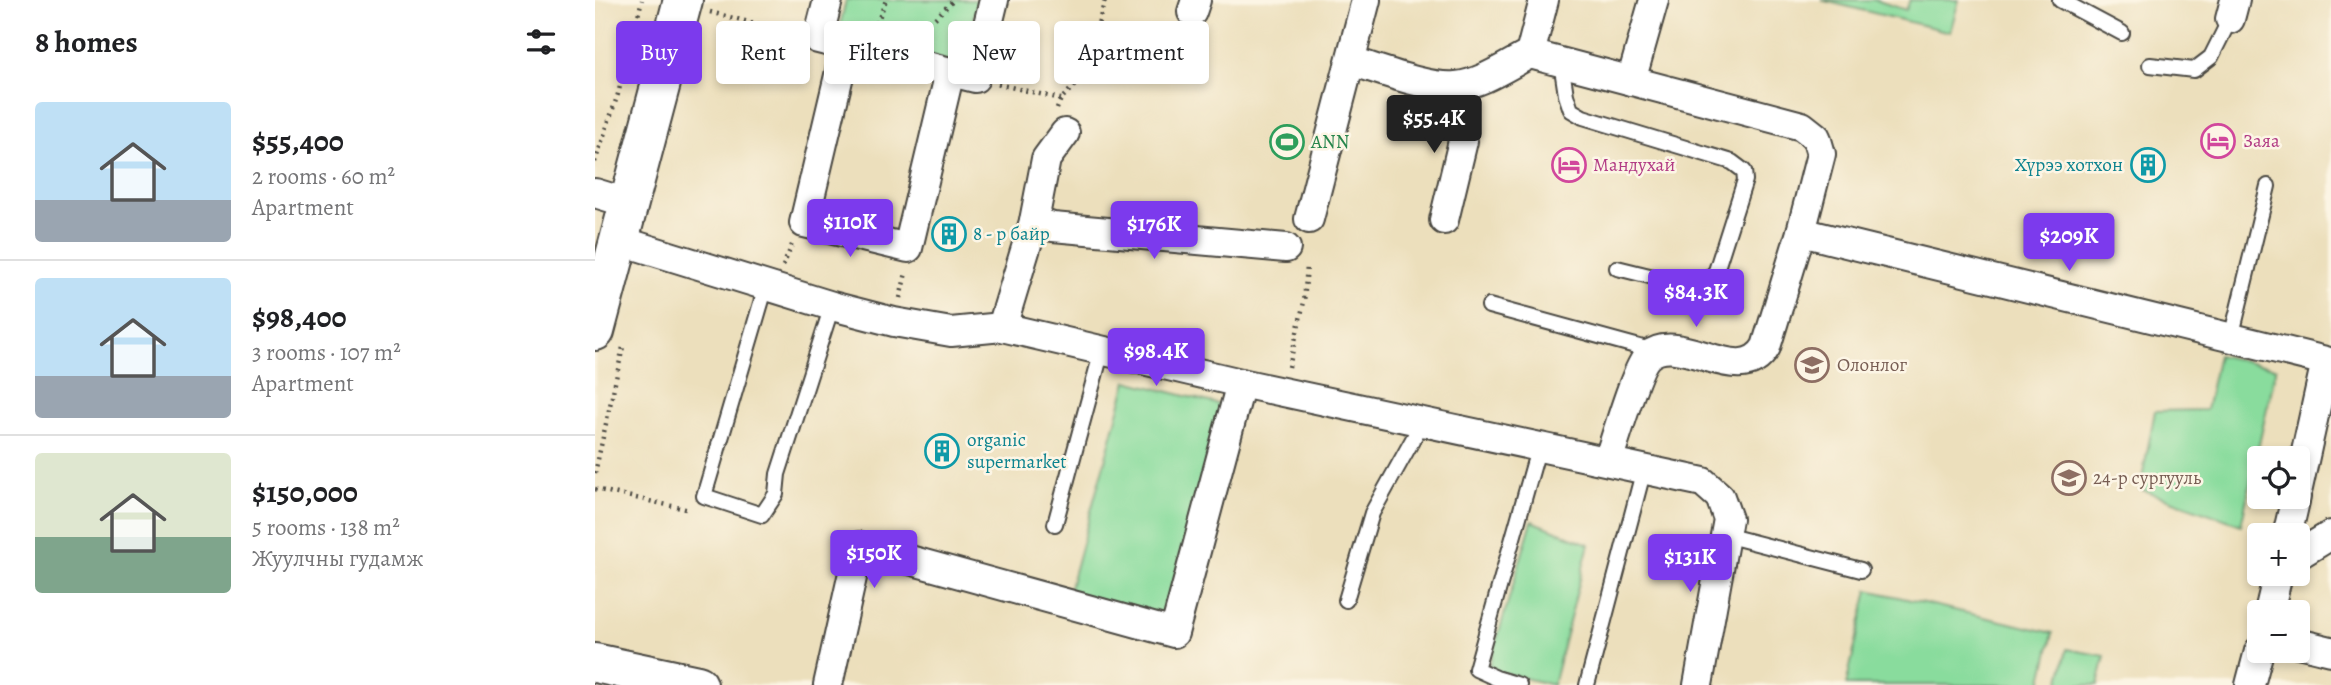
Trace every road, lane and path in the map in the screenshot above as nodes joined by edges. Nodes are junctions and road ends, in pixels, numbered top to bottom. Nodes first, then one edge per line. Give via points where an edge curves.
1 (642, 0) edge
2 (828, 0) edge
3 (886, 0) edge
4 (954, 0) edge
5 (994, 0) edge
6 (1366, 0) edge
7 (1544, 0) edge
8 (1654, 0) edge
9 (2060, 0) edge
10 (695, 5) edge
11 (2233, 10) edge
12 (935, 18) dead end
13 (878, 21) edge
14 (985, 21) edge
15 (2122, 33) dead end
16 (818, 40) junction
17 (824, 41) edge
18 (1530, 54) junction
19 (1351, 61) junction
20 (1561, 62) junction
21 (2150, 65) dead end
22 (1630, 81) junction
23 (837, 84) edge
24 (960, 84) edge
25 (1000, 84) edge
26 (1439, 86) junction
27 (1061, 99) dead end
28 (1065, 133) dead end
29 (595, 162) edge
30 (2268, 186) dead end
31 (612, 198) edge
32 (1309, 219) joint
33 (1444, 219) dead end
34 (1034, 221) junction
35 (804, 223) junction
36 (1801, 232) junction
37 (618, 240) junction
38 (908, 248) junction
39 (1286, 248) dead end
40 (1617, 268) dead end
41 (771, 287) junction
42 (832, 306) junction
43 (1489, 306) dead end
44 (894, 321) junction
45 (1002, 327) junction
46 (595, 331) edge
47 (2231, 338) junction
48 (1102, 350) junction
49 (1654, 351) junction
50 (1241, 383) junction
51 (1284, 392) junction
52 (1423, 421) junction
53 (1539, 446) junction
54 (2307, 446) edge
55 (1608, 461) junction
56 (1644, 469) junction
57 (595, 489) edge
58 (704, 496) junction
59 (1055, 524) dead end
60 (1725, 535) junction
61 (2331, 535) edge
62 (2310, 548) edge
63 (1861, 570) dead end
64 (1346, 600) dead end
65 (2310, 646) edge
66 (2331, 651) edge
67 (595, 663) edge
68 (2256, 663) edge
69 (698, 685) edge
70 (828, 685) edge
71 (1519, 685) edge
72 (1587, 685) edge
73 (1698, 685) edge
74 (2250, 685) edge

1 - 29 path
2 - 16 street
3 - 13 path
4 - 12 path
5 - 14 street
6 - 19 street
7 - 18 street
8 - 22 street
9 - 15 lane
10 - 16 path
10 - 31 main road
11 - 21 lane via 2211,57 2194,70
16 - 17 street
18 - 20 street
18 - 26 street via 1476,81
19 - 26 street
19 - 32 street
20 - 22 street
20 - 40 lane via 1571,110 1732,162 1744,171 1716,271 1707,281 1686,285
22 - 36 street via 1810,130 1821,153
23 - 35 street
24 - 38 street
25 - 27 path
26 - 33 street via 1452,104 1463,141
28 - 34 street via 1046,159
30 - 47 lane
31 - 37 main road
32 - 51 path via 1304,302
34 - 39 street via 1053,228
34 - 45 street
35 - 38 street
35 - 41 path
36 - 47 street
36 - 49 street via 1766,346 1755,360 1739,363 1674,349
37 - 41 street
37 - 46 main road
38 - 44 path
41 - 42 street
41 - 58 lane
42 - 44 street
42 - 58 lane via 778,474 776,494 762,516
43 - 49 lane
44 - 45 street via 951,331
45 - 48 street
47 - 54 street via 2326,361
48 - 50 street
48 - 59 lane
49 - 55 street via 1641,365
50 - 51 street
50 - 70 street via 1174,633 859,546
51 - 52 street
52 - 53 street
52 - 64 lane via 1371,513
53 - 55 street
53 - 71 lane via 1476,669
55 - 56 street
56 - 60 street via 1713,488 1728,519
56 - 72 lane
57 - 58 path via 689,510
60 - 63 lane
60 - 73 street
61 - 62 street
65 - 66 street
67 - 69 main road
68 - 74 street

